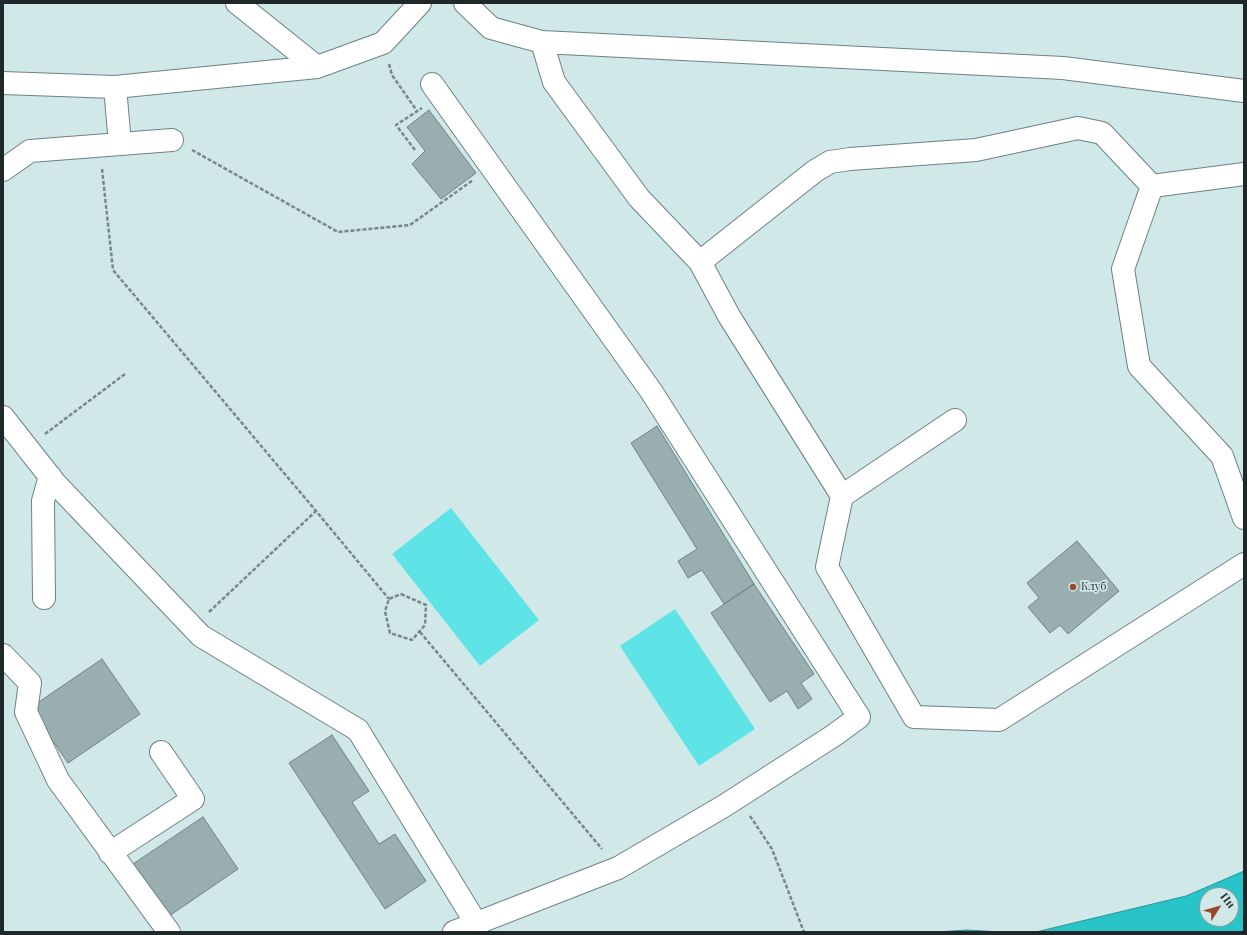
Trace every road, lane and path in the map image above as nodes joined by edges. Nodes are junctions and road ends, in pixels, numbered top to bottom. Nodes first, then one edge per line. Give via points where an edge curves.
1 (237, 3) edge
2 (420, 3) edge
3 (465, 3) edge
4 (542, 42) junction
5 (383, 43) junction
6 (317, 67) junction
7 (3, 83) edge
8 (115, 87) junction
9 (436, 90) joint
10 (1244, 91) edge
11 (417, 111) junction
12 (172, 140) joint
13 (110, 144) junction
14 (415, 150) dead end
15 (491, 167) junction
16 (3, 170) edge
17 (1244, 174) edge
18 (1152, 186) junction
19 (700, 262) junction
20 (125, 374) dead end
21 (3, 417) edge
22 (955, 420) dead end
23 (27, 448) junction
24 (50, 476) junction
25 (842, 496) junction
26 (316, 511) junction
27 (1244, 518) edge
28 (1244, 564) edge
29 (44, 598) dead end
30 (389, 599) junction
31 (420, 632) junction
32 (201, 636) junction
33 (3, 655) edge
34 (161, 752) dead end
35 (738, 797) junction
36 (110, 852) junction
37 (618, 868) junction
38 (476, 923) junction
39 (169, 932) edge
40 (454, 932) edge
41 (804, 932) edge

1 - 6 street
2 - 5 street
3 - 4 street via 491,28
4 - 10 street via 1063,68
4 - 19 street via 554,82 639,198
5 - 6 street
5 - 11 path via 392,75
6 - 8 street
7 - 8 street
8 - 13 street
9 - 11 path
9 - 15 street
11 - 14 path via 396,125
12 - 13 street
12 - 15 path via 338,232 410,224
13 - 16 street via 30,151
13 - 26 path via 114,270
15 - 35 street via 651,391 859,717 834,736
17 - 18 street
18 - 19 street via 1102,133 1078,128 976,150 850,158 830,162 815,171
18 - 27 street via 1123,269 1140,366 1222,456
19 - 25 street via 729,316
20 - 23 path
21 - 23 street
22 - 25 street
23 - 24 street
24 - 29 street via 43,501
24 - 32 street
25 - 28 street via 827,567 914,717 999,720
26 - 30 path
26 - 32 path via 206,615
30 - 31 path via 401,594 426,605 426,625
30 - 31 path via 385,611 390,633 412,640
31 - 37 path
32 - 38 street via 358,730
33 - 36 street via 30,683 26,712 58,780
34 - 36 street via 193,799
35 - 37 street
35 - 41 path via 772,849
36 - 39 street
37 - 38 street
38 - 40 street

